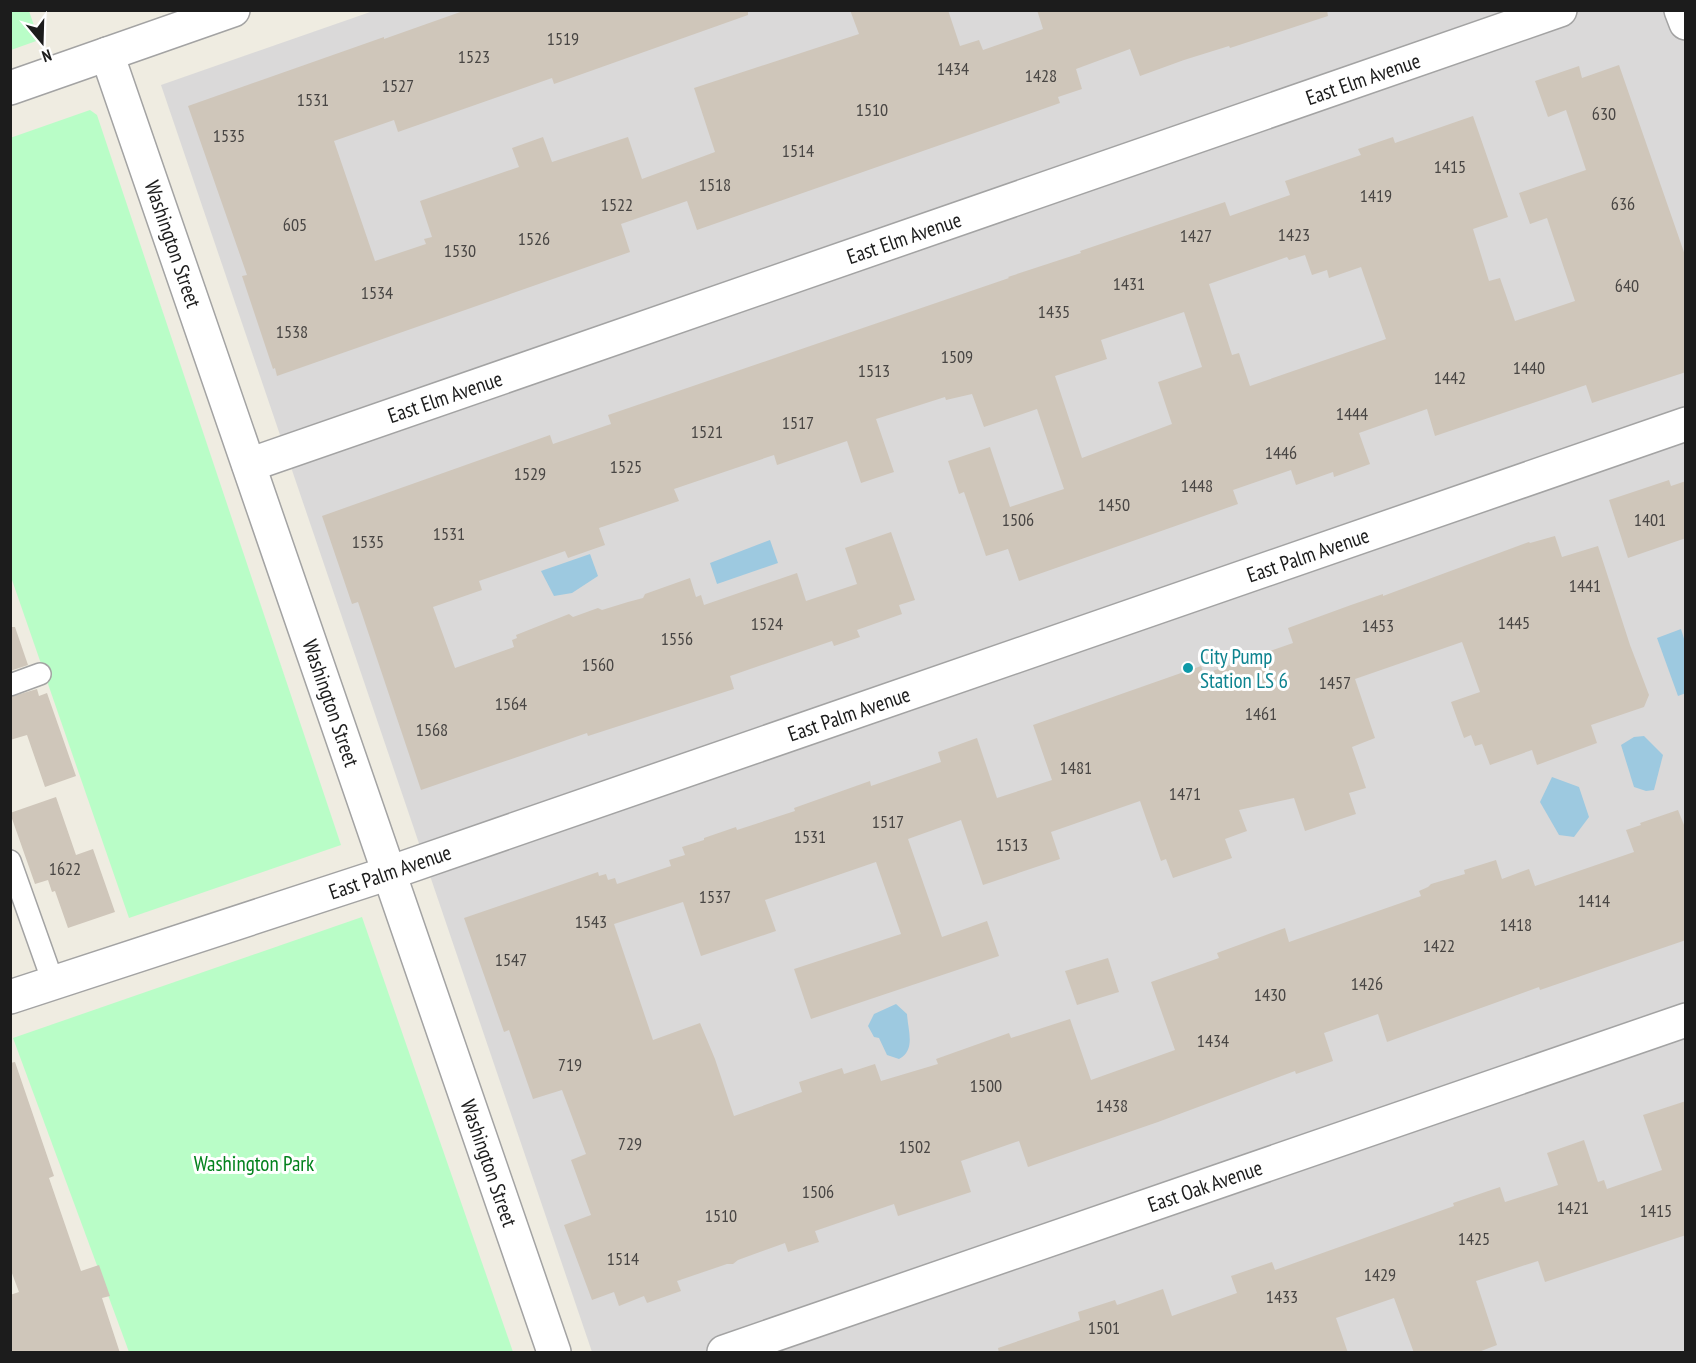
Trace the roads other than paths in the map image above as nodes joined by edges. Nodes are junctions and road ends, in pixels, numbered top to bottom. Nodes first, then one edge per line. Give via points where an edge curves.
1 (233, 10) edge
2 (1560, 10) edge
3 (1681, 10) edge
4 (1686, 23) edge
5 (107, 54) junction
6 (10, 88) edge
7 (1686, 424) edge
8 (249, 465) junction
9 (40, 674) dead end
10 (10, 685) edge
11 (10, 861) edge
12 (389, 873) junction
13 (53, 982) junction
14 (10, 997) edge
15 (1686, 1020) edge
16 (554, 1353) edge
17 (724, 1353) edge

1 - 5 street
2 - 8 street, East Elm Avenue
3 - 4 street
5 - 6 street
5 - 8 street, Washington Street
7 - 12 street, East Palm Avenue
8 - 12 street, Washington Street
9 - 10 lane
11 - 13 lane
12 - 13 street, East Palm Avenue
12 - 16 street, Washington Street
13 - 14 street, East Palm Avenue
15 - 17 street, East Oak Avenue

